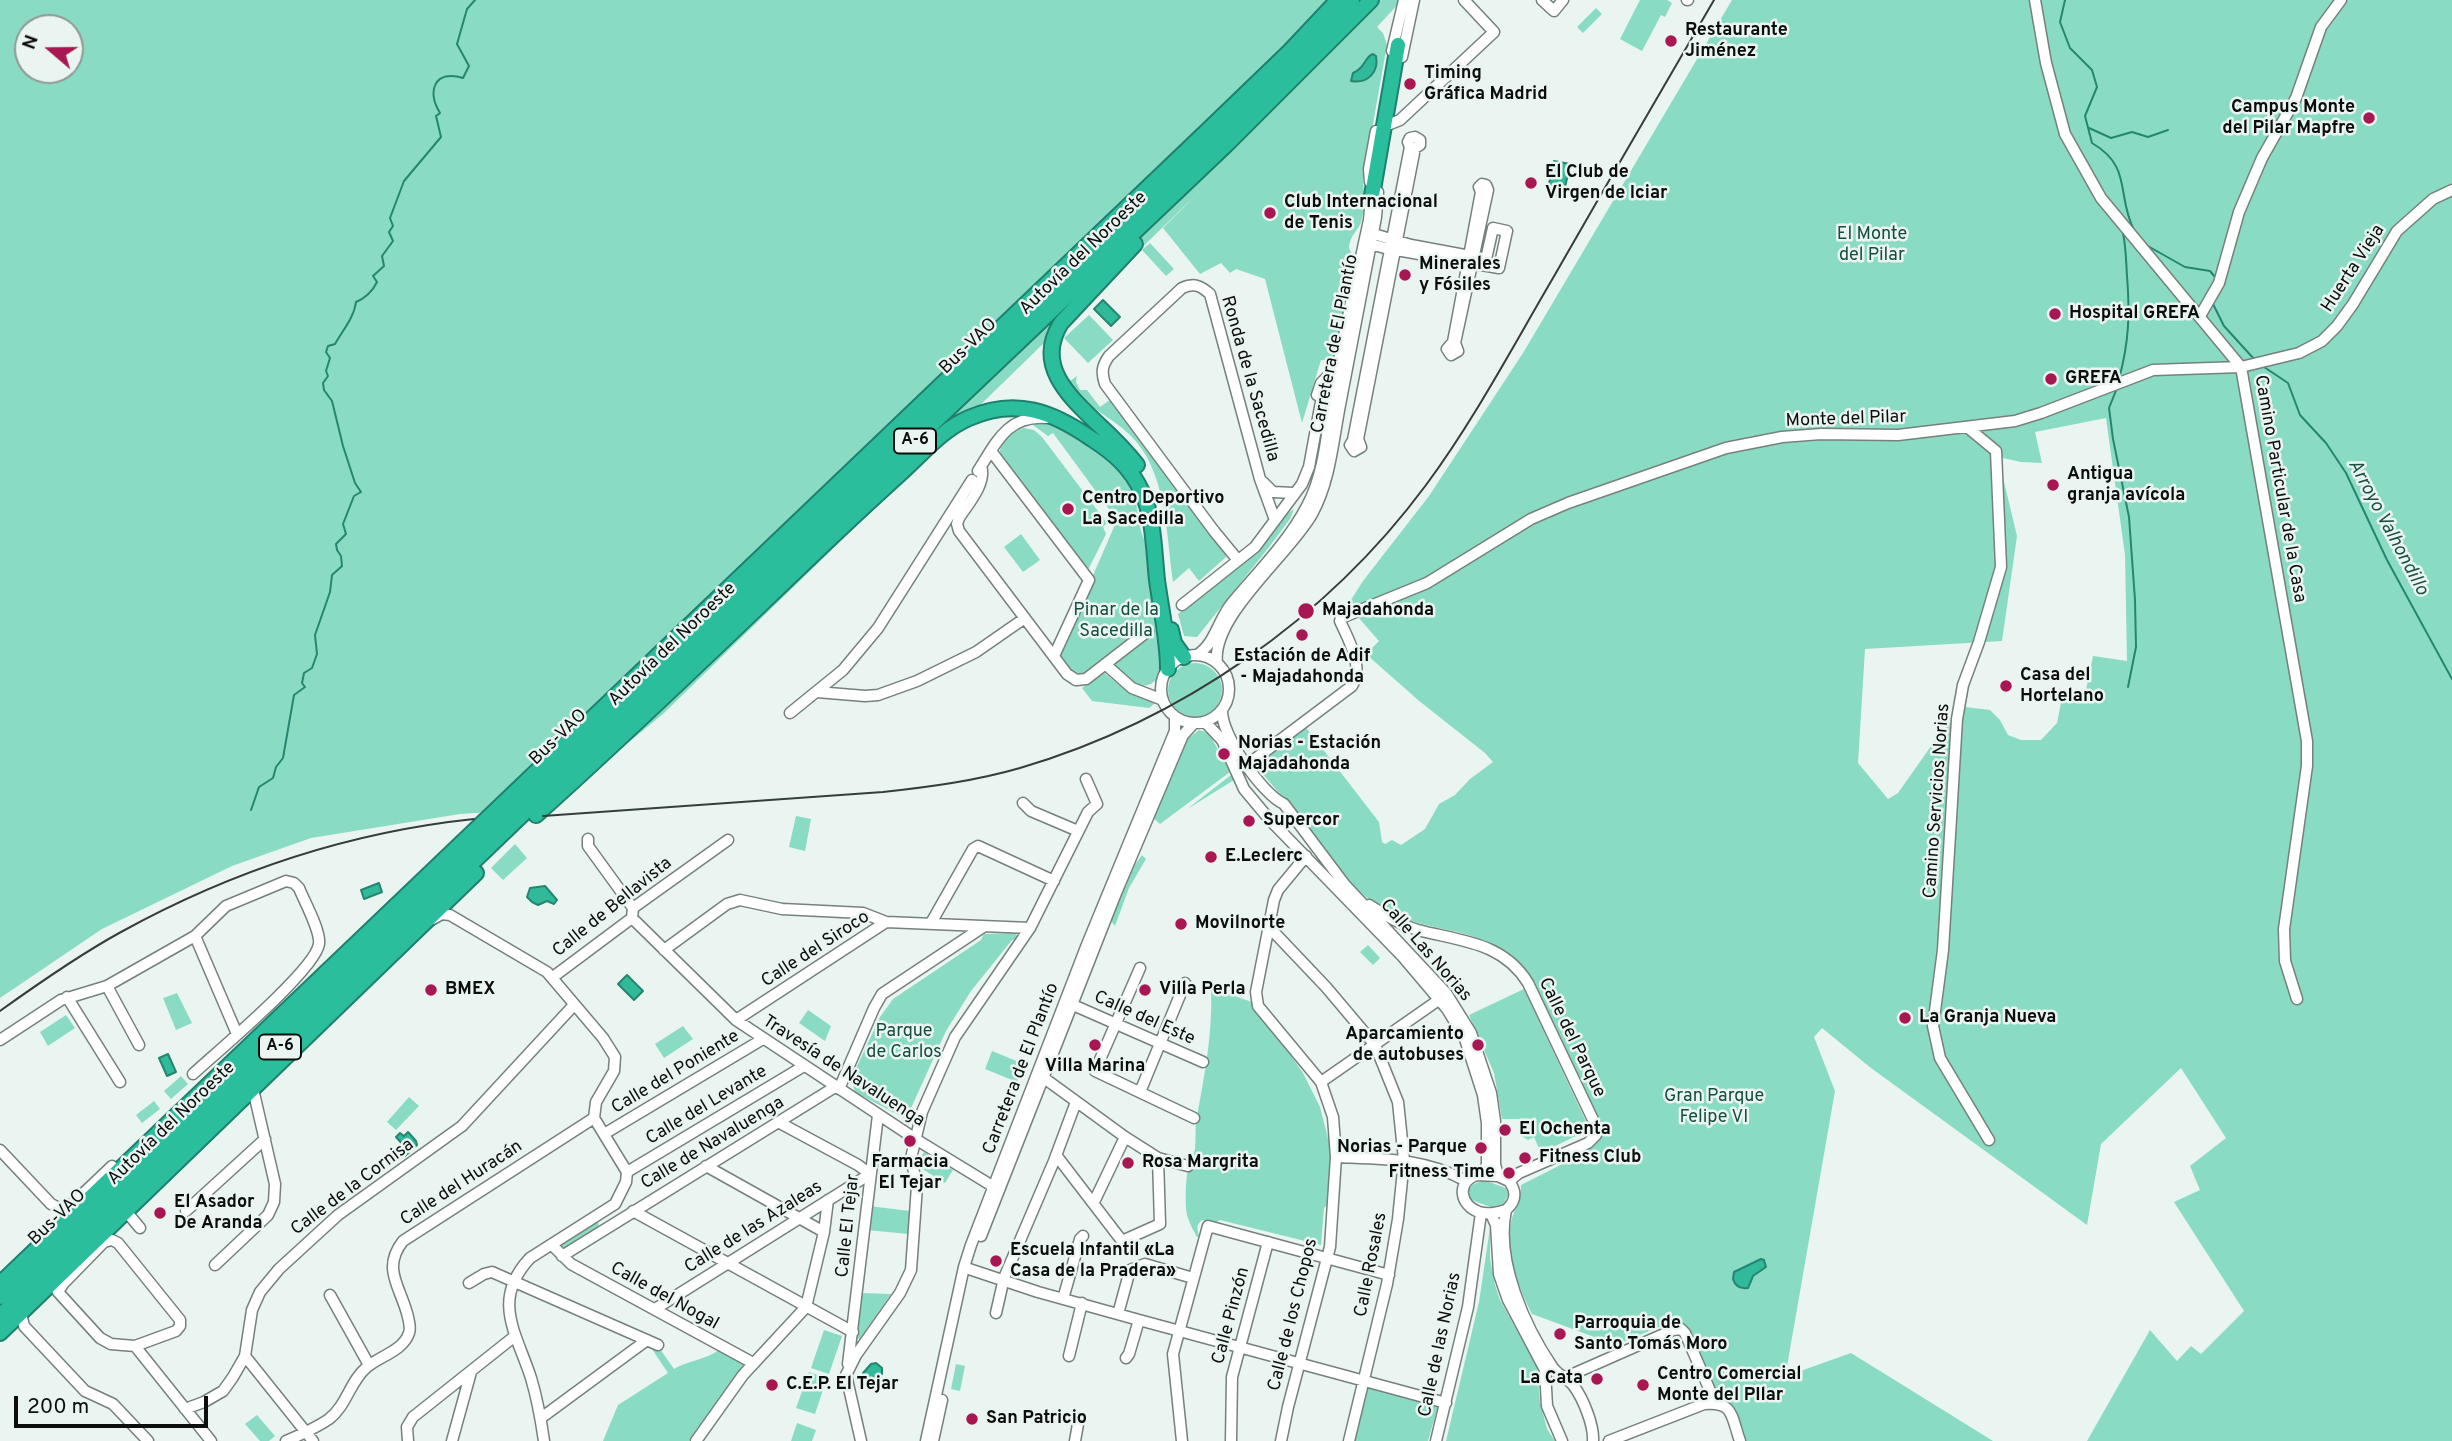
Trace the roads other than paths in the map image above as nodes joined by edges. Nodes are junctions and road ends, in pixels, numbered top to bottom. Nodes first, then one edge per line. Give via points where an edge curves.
1 (1325, 0) edge
2 (1338, 0) edge
3 (1404, 0) edge
4 (1415, 0) edge
5 (1464, 0) edge
6 (1542, 0) edge
7 (1563, 0) edge
8 (2035, 0) edge
9 (2342, 0) edge
10 (1363, 2) edge
11 (1398, 45) dead end
12 (1390, 124) junction
13 (2452, 190) edge
14 (1142, 192) junction
15 (1374, 197) junction
16 (1376, 217) junction
17 (1149, 229) junction
18 (1368, 241) junction
19 (1392, 244) junction
20 (1471, 259) junction
21 (1366, 266) junction
22 (2200, 316) junction
23 (1352, 343) junction
24 (2279, 359) joint
25 (1339, 365) junction
26 (2241, 367) junction
27 (1334, 386) junction
28 (1322, 387) junction
29 (1332, 404) junction
30 (1967, 427) junction
31 (1080, 430) junction
32 (1332, 448) junction
33 (991, 451) junction
34 (981, 466) junction
35 (1261, 479) junction
36 (1296, 489) junction
37 (1273, 492) junction
38 (1271, 505) junction
39 (1283, 508) junction
40 (861, 509) junction
41 (1275, 520) junction
42 (1237, 559) junction
43 (796, 570) junction
44 (1182, 605) dead end
45 (1025, 618) junction
46 (1148, 631) dead end
47 (1054, 656) junction
48 (1191, 656) junction
49 (1217, 663) junction
50 (1105, 664) junction
51 (1165, 675) junction
52 (1143, 691) junction
53 (817, 692) junction
54 (1163, 700) junction
55 (1222, 710) junction
56 (790, 713) dead end
57 (1175, 717) junction
58 (1199, 723) junction
59 (1247, 765) junction
60 (562, 778) junction
61 (1086, 779) dead end
62 (1278, 802) junction
63 (1023, 803) dead end
64 (1288, 810) junction
65 (1270, 818) junction
66 (1078, 831) junction
67 (588, 839) dead end
68 (728, 840) dead end
69 (1306, 856) junction
70 (473, 875) junction
71 (1054, 881) junction
72 (1361, 902) junction
73 (632, 913) junction
74 (464, 922) junction
75 (886, 922) junction
76 (931, 923) junction
77 (983, 927) junction
78 (1269, 927) junction
79 (1030, 928) junction
80 (1416, 929) junction
81 (195, 936) junction
82 (1401, 944) junction
83 (664, 950) junction
84 (381, 966) junction
85 (1140, 968) dead end
86 (553, 977) junction
87 (1185, 983) dead end
88 (107, 986) junction
89 (67, 997) junction
90 (1440, 999) junction
91 (2297, 999) dead end
92 (574, 1005) junction
93 (1073, 1005) junction
94 (290, 1006) junction
95 (230, 1019) junction
96 (251, 1020) junction
97 (736, 1020) junction
98 (1116, 1024) junction
99 (237, 1034) junction
100 (763, 1038) junction
101 (0, 1040) edge
102 (1160, 1044) junction
103 (139, 1045) dead end
104 (1374, 1045) junction
105 (1203, 1062) dead end
106 (804, 1066) junction
107 (193, 1074) dead end
108 (1044, 1078) junction
109 (120, 1082) dead end
110 (1321, 1082) junction
111 (837, 1088) junction
112 (1140, 1091) junction
113 (251, 1097) junction
114 (1076, 1102) junction
115 (878, 1115) junction
116 (594, 1118) junction
117 (1194, 1118) dead end
118 (780, 1123) junction
119 (604, 1134) junction
120 (1125, 1136) junction
121 (265, 1139) junction
122 (916, 1139) junction
123 (1989, 1140) dead end
124 (0, 1150) edge
125 (1056, 1155) junction
126 (1336, 1157) junction
127 (1158, 1158) junction
128 (1404, 1160) junction
129 (112, 1166) joint
130 (1188, 1166) dead end
131 (706, 1167) junction
132 (627, 1172) junction
133 (870, 1174) junction
134 (1483, 1175) junction
135 (1498, 1176) junction
136 (1466, 1181) junction
137 (1509, 1181) junction
138 (994, 1187) junction
139 (828, 1200) junction
140 (1094, 1202) junction
141 (125, 1210) junction
142 (1506, 1210) junction
143 (186, 1211) dead end
144 (633, 1211) junction
145 (1486, 1213) junction
146 (600, 1215) junction
147 (799, 1218) junction
148 (607, 1227) junction
149 (140, 1228) dead end
150 (824, 1231) junction
151 (1083, 1236) dead end
152 (1268, 1242) junction
153 (552, 1245) junction
154 (562, 1256) junction
155 (1328, 1258) junction
156 (41, 1261) junction
157 (727, 1263) junction
158 (215, 1265) dead end
159 (969, 1269) junction
160 (1388, 1275) junction
161 (1193, 1279) junction
162 (1003, 1280) junction
163 (513, 1281) junction
164 (469, 1283) dead end
165 (0, 1284) edge
166 (56, 1287) junction
167 (330, 1295) dead end
168 (0, 1297) edge
169 (1063, 1298) junction
170 (0, 1303) edge
171 (1082, 1303) junction
172 (806, 1307) junction
173 (655, 1309) junction
174 (996, 1313) dead end
175 (1118, 1314) junction
176 (1139, 1320) junction
177 (11, 1323) edge
178 (1180, 1330) junction
179 (515, 1336) junction
180 (852, 1336) junction
181 (647, 1340) junction
182 (658, 1345) dead end
183 (864, 1345) junction
184 (135, 1346) junction
185 (1240, 1347) junction
186 (245, 1356) junction
187 (1069, 1356) dead end
188 (1126, 1358) dead end
189 (753, 1363) junction
190 (1299, 1364) junction
191 (369, 1365) junction
192 (472, 1372) junction
193 (846, 1375) junction
194 (1562, 1378) junction
195 (1363, 1381) junction
196 (1546, 1386) junction
197 (1446, 1402) junction
198 (1704, 1404) junction
199 (185, 1409) junction
200 (541, 1418) junction
201 (1078, 1424) dead end
202 (306, 1432) junction
203 (148, 1441) edge
204 (211, 1441) edge
205 (286, 1441) edge
206 (313, 1441) edge
207 (408, 1441) edge
208 (452, 1441) edge
209 (544, 1441) edge
210 (696, 1441) edge
211 (861, 1441) edge
212 (926, 1441) edge
213 (933, 1441) edge
214 (1075, 1441) edge
215 (1182, 1441) edge
216 (1231, 1441) edge
217 (1281, 1441) edge
218 (1349, 1441) edge
219 (1436, 1441) edge
220 (1562, 1441) edge
221 (1593, 1441) edge
222 (1609, 1441) edge
223 (1740, 1441) edge

1 - 14 highway
2 - 14 highway, Autovía del Noroeste / A-6
3 - 15 street, Carretera de El Plantío via 1369,169
4 - 12 street, Carretera de El Plantío
5 - 12 street via 1494,32 1400,120
6 - 7 street via 1555,11
8 - 22 street, Camino Particular de la Casa via 2066,134 2101,198
9 - 22 street via 2320,27 2296,98 2262,158 2239,212 2219,283
10 - 17 highway via 1338,44
10 - 60 highway, Autovía del Noroeste / A-6 via 1226,145
10 - 156 highway, Bus-VAO via 1298,58
11 - 15 highway
12 - 15 street, Carretera de El Plantío
13 - 24 street, Huerta Vieja via 2432,199 2397,231 2353,304 2322,341
14 - 94 highway, Autovía del Noroeste / A-6
15 - 16 street, Carretera de El Plantío
15 - 18 street, Carretera de El Plantío
16 - 18 street, Carretera de El Plantío
16 - 19 street
17 - 40 highway
17 - 48 highway via 1061,323 1054,336 1052,358 1068,395 1129,456 1147,481 1153,497 1169,625 1174,643
18 - 19 street
18 - 21 street, Carretera de El Plantío
18 - 25 street, Carretera de El Plantío
19 - 19 street, Carretera de El Plantío via 1415,148 1420,145 1415,137 1408,142
19 - 19 street, Carretera de El Plantío via 1350,445 1356,452 1361,447
19 - 20 street
19 - 21 street
20 - 20 street via 1499,268 1507,231 1493,228 1486,259
20 - 20 street via 1488,190 1485,184 1479,187
20 - 20 street via 1447,349 1453,355 1458,351 1455,343
21 - 23 street, Carretera de El Plantío
22 - 26 street, Camino Particular de la Casa
23 - 27 street via 1344,353
23 - 32 street, Carretera de El Plantío
24 - 26 street, Monte del Pilar
25 - 27 street, Carretera de El Plantío
25 - 28 street
26 - 30 street, Monte del Pilar via 2153,370 2015,421
26 - 91 street, Camino Particular de la Casa via 2307,741 2284,929 2285,961
27 - 28 street via 1330,382
27 - 29 street, Carretera de El Plantío
27 - 32 street
28 - 29 street
28 - 36 street
29 - 48 street, Carretera de El Plantío via 1308,505 1280,547 1224,613 1208,647
30 - 59 street, Monte del Pilar via 1898,435 1782,437 1726,448 1531,519 1444,574 1340,619 1357,669 1356,680
30 - 123 street, Camino Servicios Norias via 1996,451 2001,567 1962,685 1943,950 1933,1026 1940,1058
31 - 33 street via 1046,418 1022,420 1008,428
31 - 40 highway via 1032,410 1006,408 982,413 947,430
31 - 51 highway via 1123,462 1146,500 1168,645
32 - 49 street, Carretera de El Plantío via 1314,511 1230,617 1217,647
33 - 34 street
33 - 47 street via 1089,580
34 - 45 street via 982,481 957,524 959,531
34 - 53 street via 878,628 843,670
35 - 37 street
35 - 38 street, Ronda de la Sacedilla
35 - 42 street, Ronda de la Sacedilla via 1210,294 1192,284 1182,288 1109,356 1102,376
36 - 37 street
36 - 39 street
37 - 39 street
38 - 39 street
38 - 41 street, Ronda de la Sacedilla
39 - 41 street
40 - 43 highway
41 - 42 street via 1255,547
42 - 44 street
43 - 60 highway via 587,762
43 - 70 highway
45 - 47 street
45 - 53 street via 976,652 878,695
46 - 50 street
47 - 50 street via 1076,680 1086,679
48 - 49 street
48 - 51 street
49 - 55 street via 1228,681
50 - 52 street via 1132,688
51 - 52 street
51 - 54 street
52 - 54 street
53 - 56 street
54 - 57 street
55 - 58 street
55 - 59 street, Calle Las Norias via 1223,726
57 - 58 street
57 - 138 street, Carretera de El Plantío via 1175,731
58 - 65 street, Calle Las Norias via 1222,740 1244,789
58 - 93 street, Carretera de El Plantío via 1183,734
59 - 62 street, Calle Las Norias
60 - 177 highway, Autovía del Noroeste / A-6
61 - 66 street via 1097,804
62 - 64 street, Calle Las Norias
62 - 65 street via 1269,805
63 - 66 street
64 - 65 street via 1284,820
64 - 72 street, Calle Las Norias
65 - 69 street, Calle Las Norias
66 - 71 street
67 - 73 street, Travesía de Navaluenga via 588,846
68 - 73 street, Calle de Bellavista
69 - 78 street, Calle de los Chopos via 1279,890
69 - 90 street, Calle Las Norias
70 - 74 street via 455,900
70 - 84 highway
71 - 76 street via 978,846
71 - 79 street
72 - 80 street, Calle del Parque
72 - 82 street, Calle Las Norias
73 - 83 street, Travesía de Navaluenga
73 - 86 street, Calle de Bellavista
74 - 84 street via 447,914 437,916
74 - 86 street
75 - 76 street
75 - 83 street, Calle del Siroco via 863,914 782,909 740,900 727,904
75 - 97 street, Calle del Siroco
76 - 77 street
77 - 79 street
77 - 111 street via 882,994
78 - 104 street, Calle Rosales
78 - 110 street, Calle de los Chopos via 1256,992 1258,1006
79 - 122 street via 948,1051 922,1112
80 - 82 street via 1406,932
80 - 137 street, Calle del Parque via 1486,946 1517,967 1595,1124 1596,1135 1588,1143
81 - 88 street
81 - 95 street
81 - 96 street via 226,906 289,881 299,888 319,945 295,980
82 - 135 street, Calle Las Norias via 1446,993 1471,1032 1491,1093
83 - 97 street, Travesía de Navaluenga
84 - 113 highway
85 - 98 street
86 - 92 street
87 - 102 street
88 - 89 street
88 - 103 street
89 - 101 street
89 - 109 street
90 - 104 street
90 - 134 street, Calle Las Norias via 1465,1039 1479,1079 1487,1123
92 - 116 street via 615,1057 614,1071 596,1102
92 - 186 street, Calle de la Cornisa via 462,1126 338,1215 278,1269 252,1310
93 - 98 street, Calle del Este
93 - 108 street, Carretera de El Plantío
94 - 129 highway via 282,1007
94 - 165 highway, Autovía del Noroeste / A-6
95 - 96 street
95 - 99 street
96 - 99 street
97 - 100 street, Travesía de Navaluenga
98 - 102 street, Calle del Este
98 - 112 street via 1095,1071
99 - 107 street
100 - 106 street, Travesía de Navaluenga
100 - 119 street, Calle del Poniente
102 - 105 street, Calle del Este
102 - 112 street
104 - 110 street
104 - 128 street, Calle Rosales via 1398,1102
106 - 111 street, Travesía de Navaluenga
106 - 132 street, Calle del Levante
108 - 114 street
108 - 159 street, Carretera de El Plantío
110 - 126 street, Calle de los Chopos via 1333,1117
111 - 115 street, Travesía de Navaluenga
111 - 118 street, Calle de Navaluenga
112 - 117 street
113 - 121 street
113 - 141 highway
114 - 120 street
114 - 125 street
115 - 122 street, Travesía de Navaluenga
115 - 133 street, Calle El Tejar
116 - 119 street
116 - 191 street, Calle del Huracán via 404,1241 391,1268 409,1333 402,1344
118 - 131 street, Calle de Navaluenga
118 - 133 street
119 - 132 street
120 - 127 street
120 - 140 street
121 - 143 street
121 - 158 street via 275,1184 274,1202 268,1215
122 - 138 street, Travesía de Navaluenga
122 - 183 street via 911,1158 917,1186 911,1270
124 - 129 street via 59,1208 66,1208
125 - 140 street
125 - 162 street
126 - 128 street
126 - 155 street, Calle de los Chopos
127 - 130 street
127 - 140 street via 1160,1224 1122,1241
128 - 136 street via 1432,1165
128 - 160 street, Calle Rosales
131 - 144 street, Calle de Navaluenga
131 - 147 street
132 - 146 street via 621,1195
133 - 139 street, Calle de las Azaleas
133 - 180 street, Calle El Tejar
134 - 135 street
134 - 136 street
135 - 137 street
136 - 145 street via 1463,1199
137 - 142 street via 1515,1194
138 - 212 street, Carretera de El Plantío via 964,1267
139 - 147 street, Calle de las Azaleas
139 - 150 street
141 - 149 street
141 - 166 highway
142 - 145 street
142 - 194 street via 1505,1248 1515,1297
144 - 148 street, Calle de Navaluenga
144 - 157 street
145 - 196 street via 1496,1225 1499,1274 1508,1300 1545,1370
145 - 197 street, Calle de las Norias
146 - 148 street
146 - 153 street
147 - 150 street
147 - 157 street, Calle de las Azaleas
148 - 154 street, Calle de Navaluenga
150 - 172 street
151 - 169 street
152 - 155 street
152 - 161 street via 1208,1226
152 - 185 street, Calle Pinzón
153 - 154 street, Calle del Nogal
153 - 163 street via 530,1258
154 - 173 street, Calle del Nogal
155 - 160 street
155 - 190 street, Calle de los Chopos
156 - 168 highway, Bus-VAO
156 - 170 highway
157 - 172 street
157 - 173 street, Calle de las Azaleas
159 - 162 street
159 - 213 street, Carretera de El Plantío
160 - 195 street, Calle Rosales
161 - 175 street via 1145,1264 1130,1270
161 - 178 street
162 - 169 street
162 - 174 street
163 - 164 street via 492,1272
163 - 179 street via 508,1314
163 - 181 street
166 - 177 highway
166 - 184 street via 107,1342
166 - 184 street via 104,1242 118,1242 180,1320 176,1331
167 - 191 street
169 - 171 street
171 - 175 street
171 - 187 street
172 - 180 street
172 - 189 street
173 - 189 street, Calle del Nogal
175 - 176 street
176 - 178 street
176 - 188 street
177 - 203 street via 85,1391 113,1405
178 - 185 street
178 - 215 street via 1173,1354
179 - 192 street
179 - 200 street
180 - 183 street via 857,1345
180 - 193 street, Calle El Tejar
181 - 182 street
181 - 200 street
183 - 193 street
184 - 199 street
185 - 190 street
185 - 216 street, Calle Pinzón via 1232,1377
186 - 199 street, Calle de la Cornisa via 223,1391
186 - 202 street
189 - 210 street
190 - 195 street
190 - 217 street, Calle de los Chopos
191 - 202 street, Calle del Huracán via 337,1412
192 - 207 street via 413,1417 407,1427
192 - 208 street
193 - 211 street
194 - 196 street
194 - 198 street via 1681,1329 1711,1393
194 - 221 street via 1581,1400
195 - 197 street
195 - 218 street, Calle Rosales
196 - 220 street via 1546,1406
197 - 219 street, Calle de las Norias
198 - 222 street
198 - 223 street via 1724,1404
199 - 204 street
200 - 209 street
201 - 214 street
202 - 205 street, Calle del Huracán
202 - 206 street

